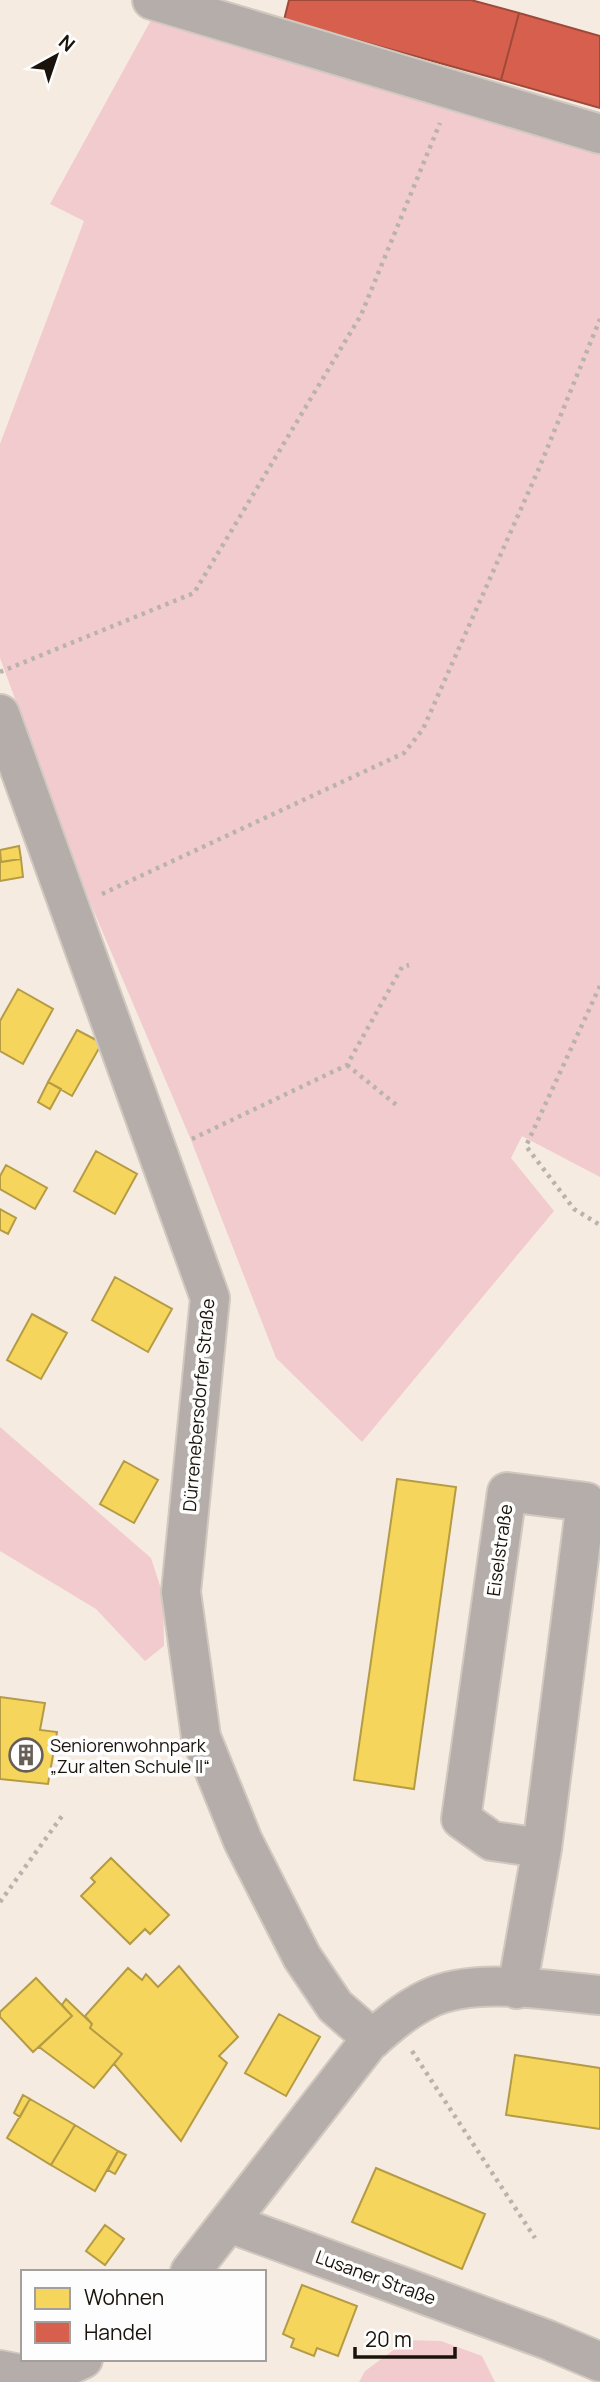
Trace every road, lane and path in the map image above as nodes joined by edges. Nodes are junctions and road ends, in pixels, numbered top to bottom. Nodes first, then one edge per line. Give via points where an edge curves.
1 (152, 0) edge
2 (453, 92) junction
3 (600, 134) edge
4 (600, 319) edge
5 (599, 328) edge
6 (0, 671) edge
7 (0, 714) edge
8 (70, 909) junction
9 (409, 965) dead end
10 (600, 986) edge
11 (347, 1065) junction
12 (399, 1107) dead end
13 (157, 1150) junction
14 (600, 1225) edge
15 (62, 1816) dead end
16 (542, 1848) junction
17 (0, 1902) edge
18 (517, 1989) junction
19 (600, 1995) edge
20 (382, 2030) junction
21 (229, 2223) junction
22 (536, 2238) dead end
23 (192, 2270) edge
24 (79, 2361) edge
25 (600, 2362) edge
26 (0, 2371) edge
27 (41, 2380) edge

1 - 2 street
2 - 3 street
2 - 6 path via 361,314 194,593
4 - 5 path
5 - 8 path via 414,743 404,753
7 - 8 street, Dürrenebersdorfer Straße
8 - 13 street, Dürrenebersdorfer Straße
9 - 11 path via 402,967
10 - 14 path via 526,1146 574,1209
11 - 12 path
11 - 13 path via 191,1140
13 - 20 street, Dürrenebersdorfer Straße via 210,1298 181,1592 201,1737 243,1841 302,1957 335,2006
15 - 17 path
16 - 16 street, Eiselstraße via 586,1502 507,1492 461,1819 492,1841
16 - 18 street, Eiselstraße
18 - 19 street
18 - 20 street via 478,1987 431,1997
20 - 21 street
20 - 22 path
21 - 23 street
21 - 25 street, Lusaner Straße
24 - 27 street
26 - 27 street

